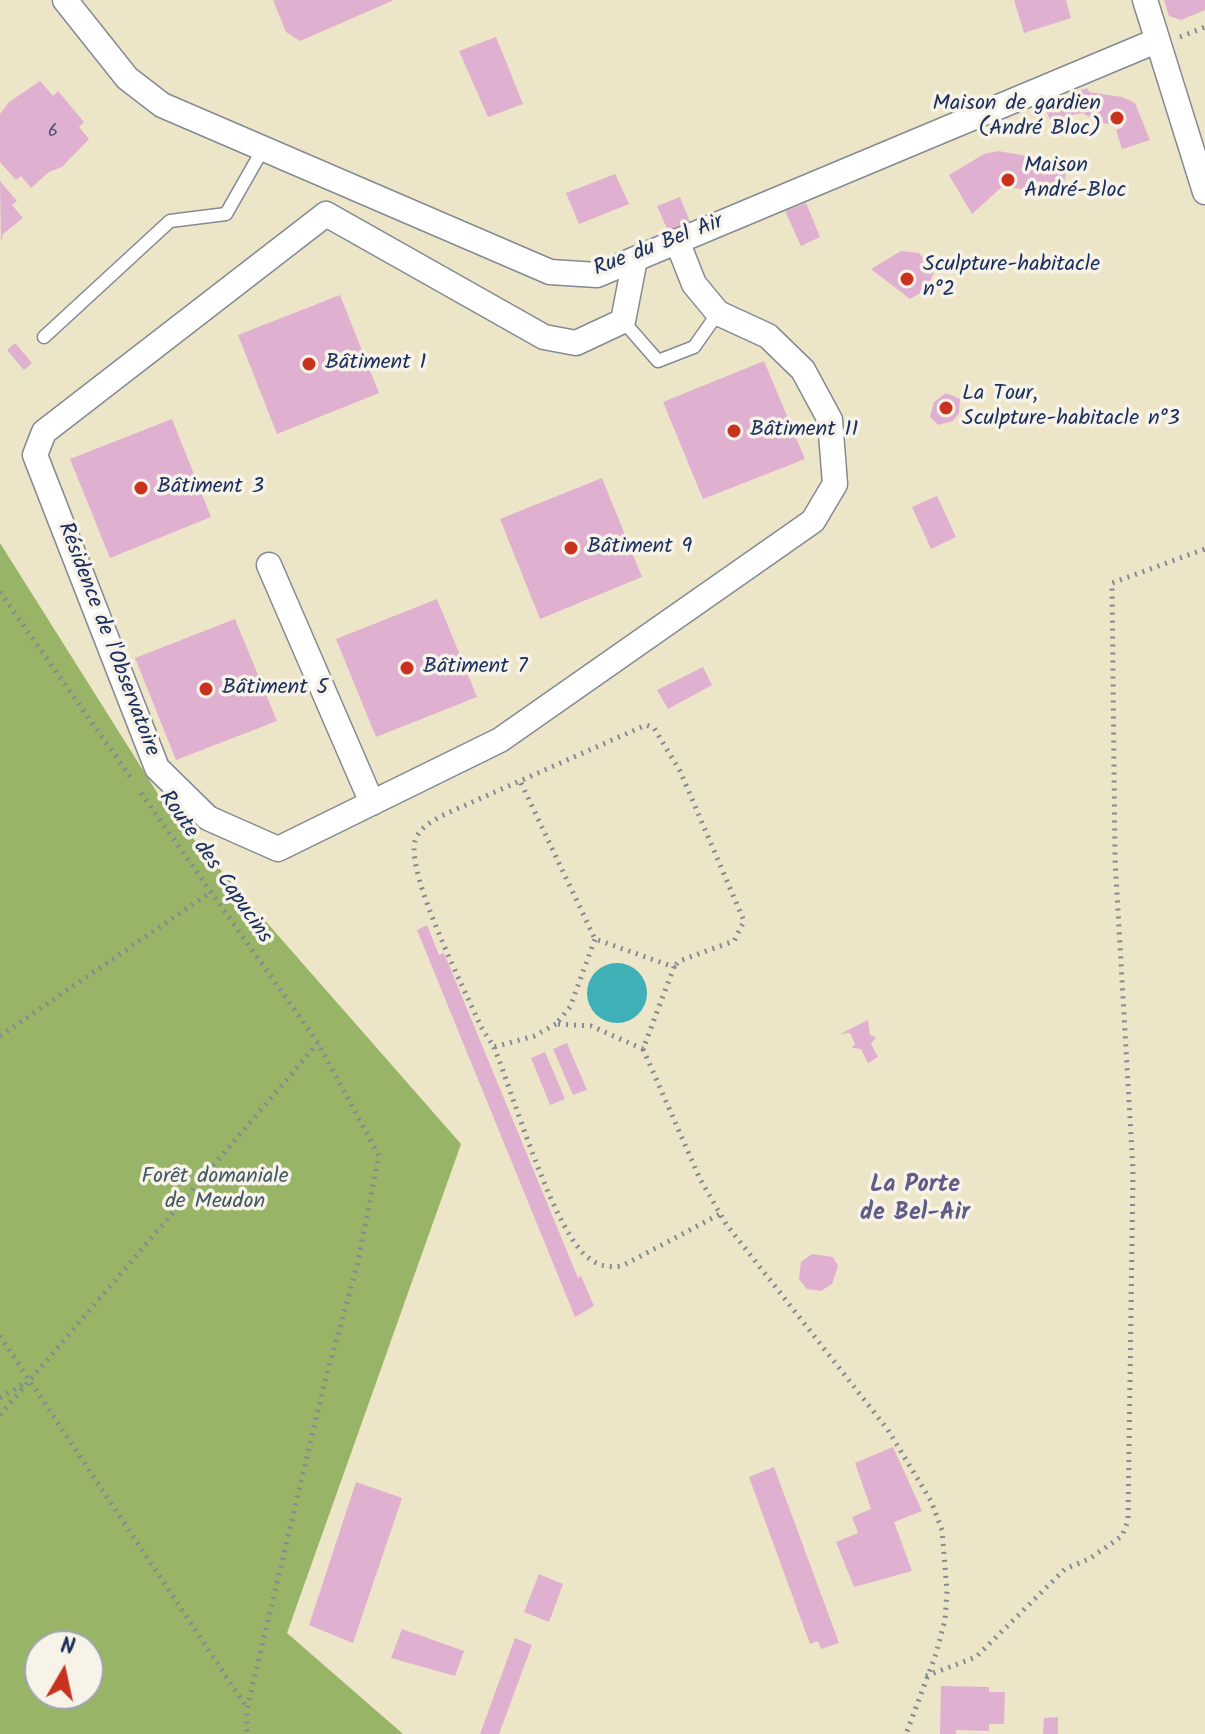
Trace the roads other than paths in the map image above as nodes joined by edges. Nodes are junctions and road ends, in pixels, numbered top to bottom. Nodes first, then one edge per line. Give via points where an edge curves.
1 (65, 0) edge
2 (1145, 0) edge
3 (1156, 41) junction
4 (263, 149) junction
5 (1205, 192) edge
6 (677, 241) junction
7 (635, 259) junction
8 (718, 313) junction
9 (623, 321) junction
10 (44, 337) dead end
11 (269, 565) dead end
12 (372, 803) junction

1 - 4 street, Rue du Bel Air via 127,78 162,105
2 - 3 street
3 - 5 street
3 - 6 street, Rue du Bel Air
4 - 7 street, Rue du Bel Air via 550,272 597,275
4 - 10 lane via 226,214 170,221
6 - 7 street, Rue du Bel Air
6 - 8 street, Résidence de l'Observatoire via 694,284
7 - 9 street
8 - 9 lane via 694,347 658,361
8 - 12 street, Résidence de l'Observatoire via 768,336 803,370 830,420 835,484 813,521 500,740
9 - 12 street, Résidence de l'Observatoire via 576,343 544,337 326,214 44,432 35,455 157,768 208,818 278,849
11 - 12 street

